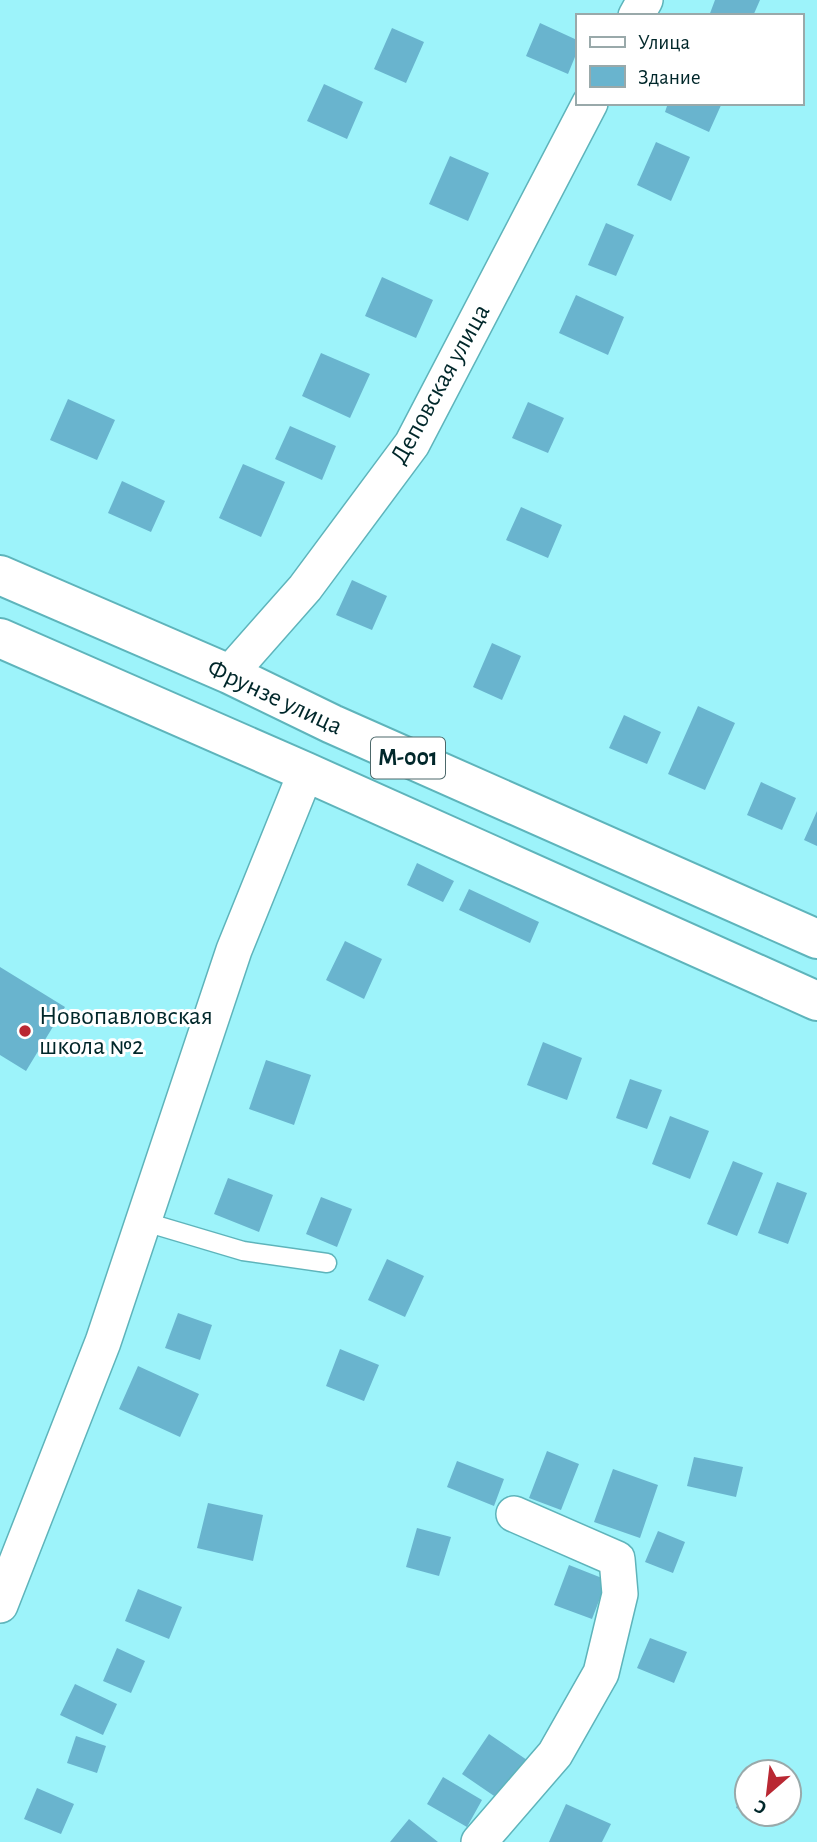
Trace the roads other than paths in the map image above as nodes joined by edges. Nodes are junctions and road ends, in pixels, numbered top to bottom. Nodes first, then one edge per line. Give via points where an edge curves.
1 (589, 105) edge
2 (0, 575) edge
3 (0, 638) edge
4 (229, 674) junction
5 (306, 772) junction
6 (817, 939) edge
7 (817, 1001) edge
8 (142, 1221) junction
9 (327, 1262) dead end
10 (514, 1514) dead end
11 (0, 1605) edge
12 (479, 1842) edge

1 - 4 street, Деповская улица via 412,444 305,588
2 - 4 main road, Фрунзе улица / M-001
3 - 5 main road, Фрунзе улица / M-001
4 - 6 main road, Фрунзе улица / M-001
5 - 7 main road, Фрунзе улица / M-001
5 - 8 street via 234,950
8 - 9 lane via 243,1251
8 - 11 street via 103,1342
10 - 12 street via 617,1559 620,1594 601,1672 555,1754

